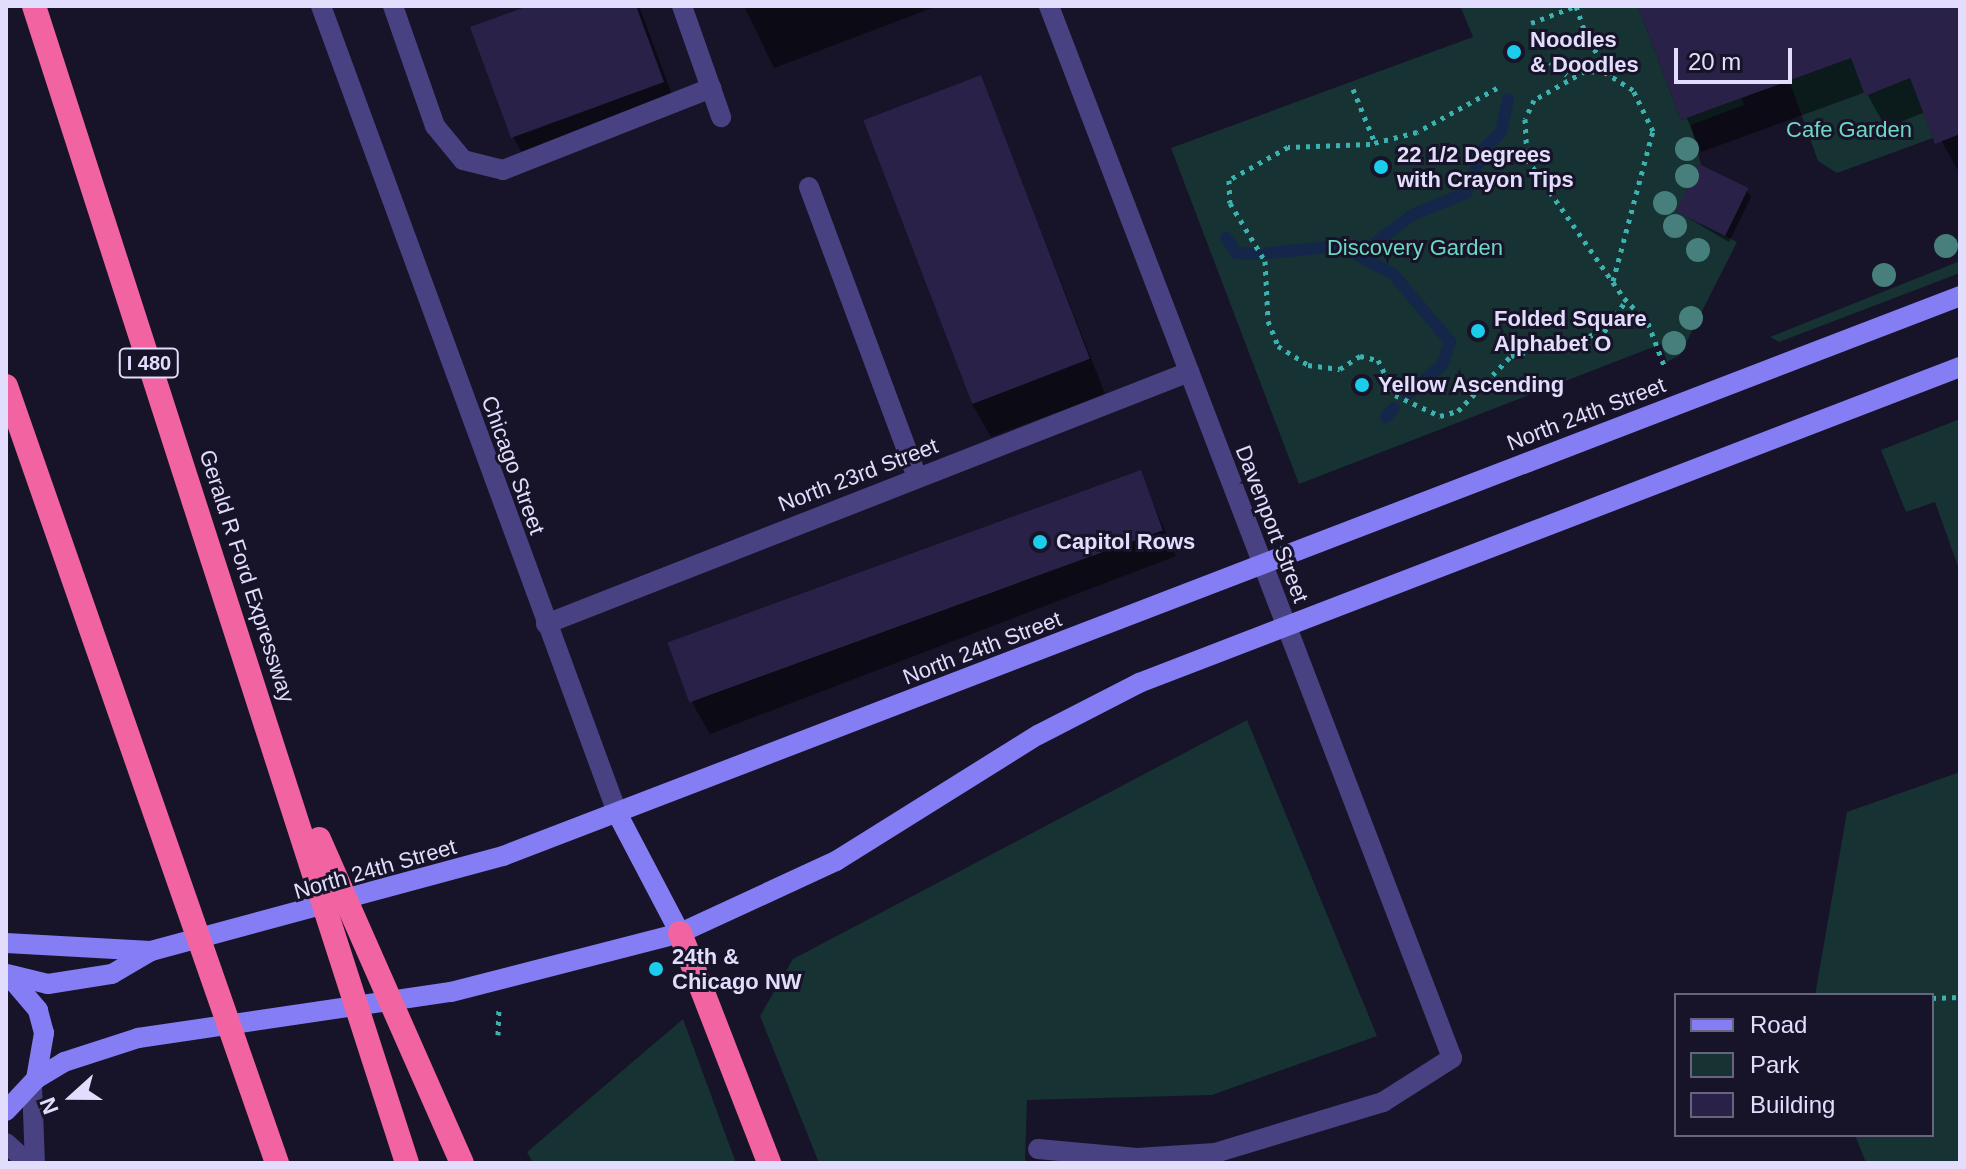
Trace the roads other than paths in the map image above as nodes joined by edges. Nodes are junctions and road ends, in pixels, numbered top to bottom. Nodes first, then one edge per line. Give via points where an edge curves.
1 (34, 6) edge
2 (321, 6) edge
3 (393, 6) edge
4 (682, 6) edge
5 (1049, 6) edge
6 (711, 88) junction
7 (721, 117) dead end
8 (809, 187) dead end
9 (1960, 296) edge
10 (1960, 367) edge
11 (1189, 372) junction
12 (6, 386) edge
13 (917, 478) junction
14 (1263, 565) junction
15 (546, 624) junction
16 (1285, 625) junction
17 (267, 720) junction
18 (618, 815) junction
19 (680, 933) junction
20 (6, 943) edge
21 (151, 951) junction
22 (6, 974) edge
23 (34, 1083) junction
24 (6, 1111) edge
25 (6, 1143) edge
26 (1038, 1149) dead end
27 (404, 1156) edge
28 (28, 1163) edge
29 (35, 1163) edge
30 (277, 1163) edge
31 (462, 1163) edge
32 (769, 1163) edge

1 - 17 highway, Gerald R Ford Expressway / I 480
2 - 15 street, Chicago Street
3 - 6 street via 435,126 463,160 503,170
4 - 6 street
5 - 11 street, Davenport Street
6 - 7 street
8 - 13 street
9 - 14 main road, North 24th Street
10 - 16 main road
11 - 13 street, North 23rd Street
11 - 14 street, Davenport Street
12 - 30 highway
13 - 15 street, North 23rd Street
14 - 16 street, Davenport Street
14 - 18 main road, North 24th Street
15 - 18 street, Chicago Street
16 - 19 main road via 1088,707 836,861
16 - 26 street, Davenport Street via 1452,1058 1383,1102 1215,1153 1137,1158
17 - 27 highway, Gerald R Ford Expressway / I 480
17 - 31 highway
18 - 19 main road, Chicago Street
18 - 21 main road, North 24th Street via 379,895
19 - 23 main road via 451,992 138,1038 64,1062
19 - 32 highway
20 - 21 main road
21 - 22 main road, North 24th Street via 112,974 72,984
22 - 23 main road via 38,1010 43,1045
23 - 24 main road
23 - 29 street
25 - 28 street

